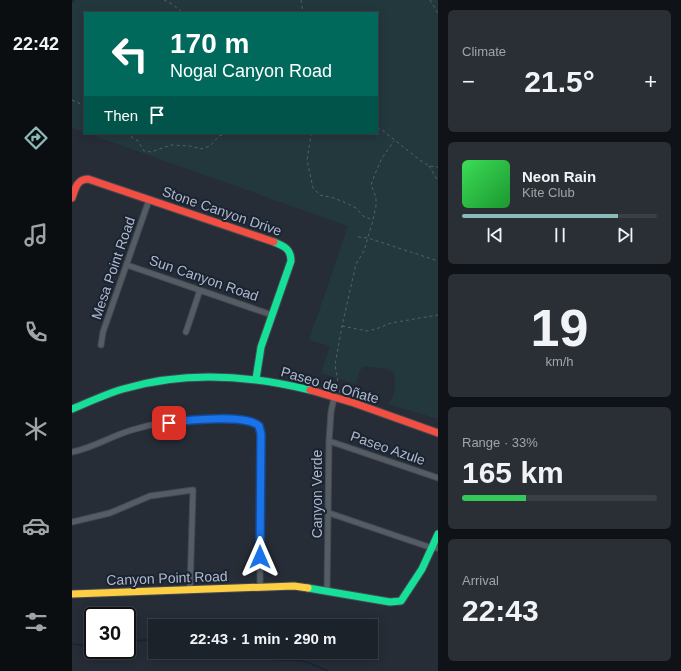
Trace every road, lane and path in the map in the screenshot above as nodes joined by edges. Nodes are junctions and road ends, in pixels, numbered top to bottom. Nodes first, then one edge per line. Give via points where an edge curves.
1 (164, 0) edge
2 (301, 0) edge
3 (430, 0) edge
4 (182, 12) edge
5 (303, 12) edge
6 (438, 13) edge
7 (72, 100) edge
8 (84, 106) edge
9 (378, 128) edge
10 (128, 134) edge
11 (225, 134) edge
12 (310, 134) edge
13 (394, 141) junction
14 (429, 166) junction
15 (438, 167) edge
16 (438, 181) edge
17 (72, 198) edge
18 (150, 200) junction
19 (373, 220) junction
20 (358, 236) dead end
21 (368, 238) junction
22 (438, 261) edge
23 (127, 265) junction
24 (200, 290) junction
25 (272, 315) junction
26 (438, 315) edge
27 (342, 326) junction
28 (186, 332) dead end
29 (101, 345) dead end
30 (256, 380) junction
31 (337, 399) junction
32 (72, 409) edge
33 (438, 434) edge
34 (329, 441) junction
35 (72, 452) edge
36 (438, 478) edge
37 (329, 513) junction
38 (72, 522) edge
39 (438, 534) edge
40 (436, 550) edge
41 (260, 588) junction
42 (190, 590) junction
43 (327, 592) junction
44 (72, 594) edge

1 - 4 path
2 - 5 path
3 - 6 path
7 - 8 path
9 - 13 path
10 - 11 path via 138,141 144,150 151,152 171,145 201,149 210,146 219,136
12 - 19 path via 307,160 313,188 320,195 346,203
13 - 14 path
13 - 19 path via 374,174 372,185 376,206
14 - 15 path
14 - 16 path
17 - 18 street, Stone Canyon Drive via 77,184 85,178
18 - 23 street, Mesa Point Road
18 - 25 street, Stone Canyon Drive via 288,249 292,254 291,261
19 - 21 path
20 - 21 path
21 - 22 path
21 - 27 path via 356,264
23 - 24 street, Sun Canyon Road
23 - 29 street, Mesa Point Road via 103,332
24 - 25 street, Sun Canyon Road
24 - 28 street
25 - 30 street, Stone Canyon Drive via 260,352
26 - 27 path via 391,323 367,331
27 - 31 path via 335,365 340,390
30 - 31 street, Paseo de Oñate via 294,386
30 - 32 street, Paseo de Oñate via 206,377 157,382 118,390
31 - 33 street, Paseo de Oñate
31 - 34 street, Canyon Verde via 331,412
34 - 36 street, Paseo Azule
34 - 37 street, Canyon Verde
35 - 41 street via 92,447 125,432 160,424 213,419 255,423 259,426 261,434
37 - 40 street
37 - 43 street, Canyon Verde
38 - 42 street via 110,513 150,496 193,490
39 - 40 street, Canyon Point Road
40 - 43 street, Canyon Point Road via 401,601 390,602
41 - 42 street, Canyon Point Road
41 - 43 street, Canyon Point Road via 297,587
42 - 44 street, Canyon Point Road

